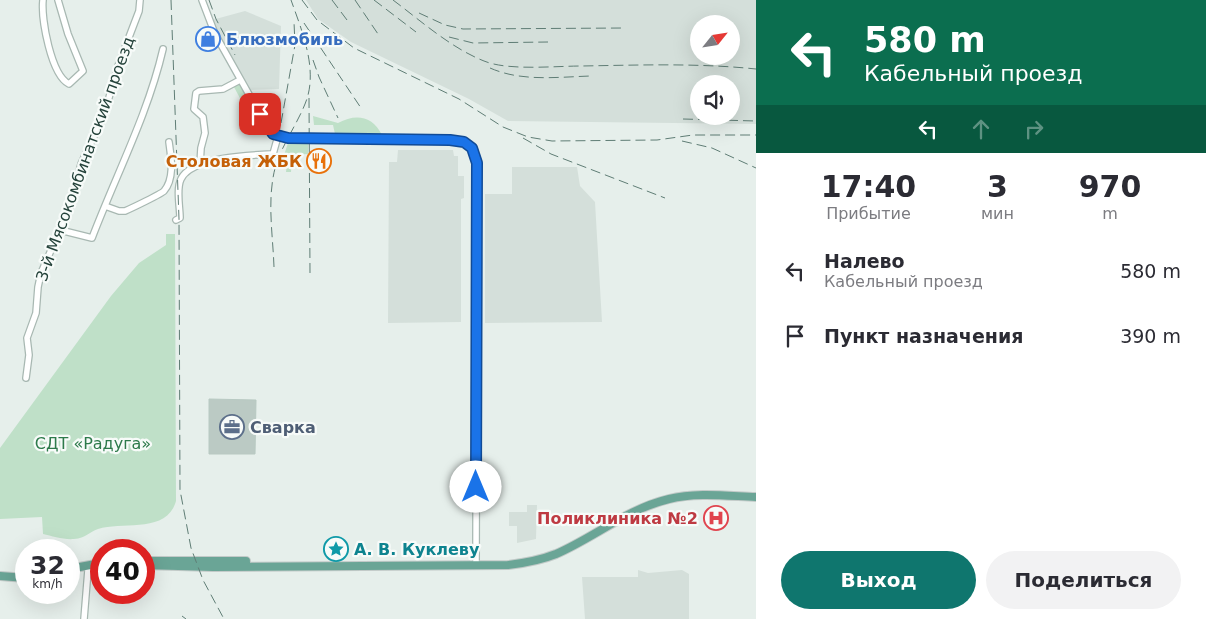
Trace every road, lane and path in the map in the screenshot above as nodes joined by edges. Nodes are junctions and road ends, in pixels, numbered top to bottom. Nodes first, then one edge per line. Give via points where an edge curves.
1 (43, 0) edge
2 (58, 0) edge
3 (139, 0) edge
4 (202, 0) edge
5 (163, 49) dead end
6 (240, 80) junction
7 (278, 136) junction
8 (169, 142) dead end
9 (200, 164) junction
10 (105, 206) junction
11 (176, 220) dead end
12 (60, 230) junction
13 (26, 378) dead end
14 (756, 493) edge
15 (756, 497) edge
16 (547, 555) junction
17 (155, 561) edge
18 (302, 564) junction
19 (155, 565) edge
20 (476, 565) junction
21 (80, 568) edge
22 (88, 568) junction
23 (80, 570) edge
24 (0, 572) edge
25 (15, 573) edge
26 (0, 576) edge
27 (15, 577) edge
28 (84, 619) edge

1 - 2 street via 46,38 62,79 69,84 83,71
3 - 12 street, 3-й Мясокомбинатский проезд via 139,11 104,115 81,164 70,207
4 - 6 street via 215,34
5 - 10 street via 145,108
6 - 7 street via 265,124
6 - 9 street via 223,89 196,93 194,109 203,117 205,133
7 - 9 street via 273,154 230,156
7 - 20 street via 458,141 467,143 474,151 477,163
8 - 10 street via 170,178 163,192 125,211
9 - 11 street via 181,177 180,218
10 - 12 street via 92,238
12 - 13 street, 3-й Мясокомбинатский проезд via 41,273 36,313 27,338
14 - 16 main road via 688,492 662,497 628,510
15 - 16 main road via 669,499 622,517 575,544
16 - 20 main road via 508,565
17 - 18 main road
18 - 19 main road
18 - 20 main road
21 - 22 main road
22 - 23 main road
22 - 28 street
24 - 25 main road
26 - 27 main road

